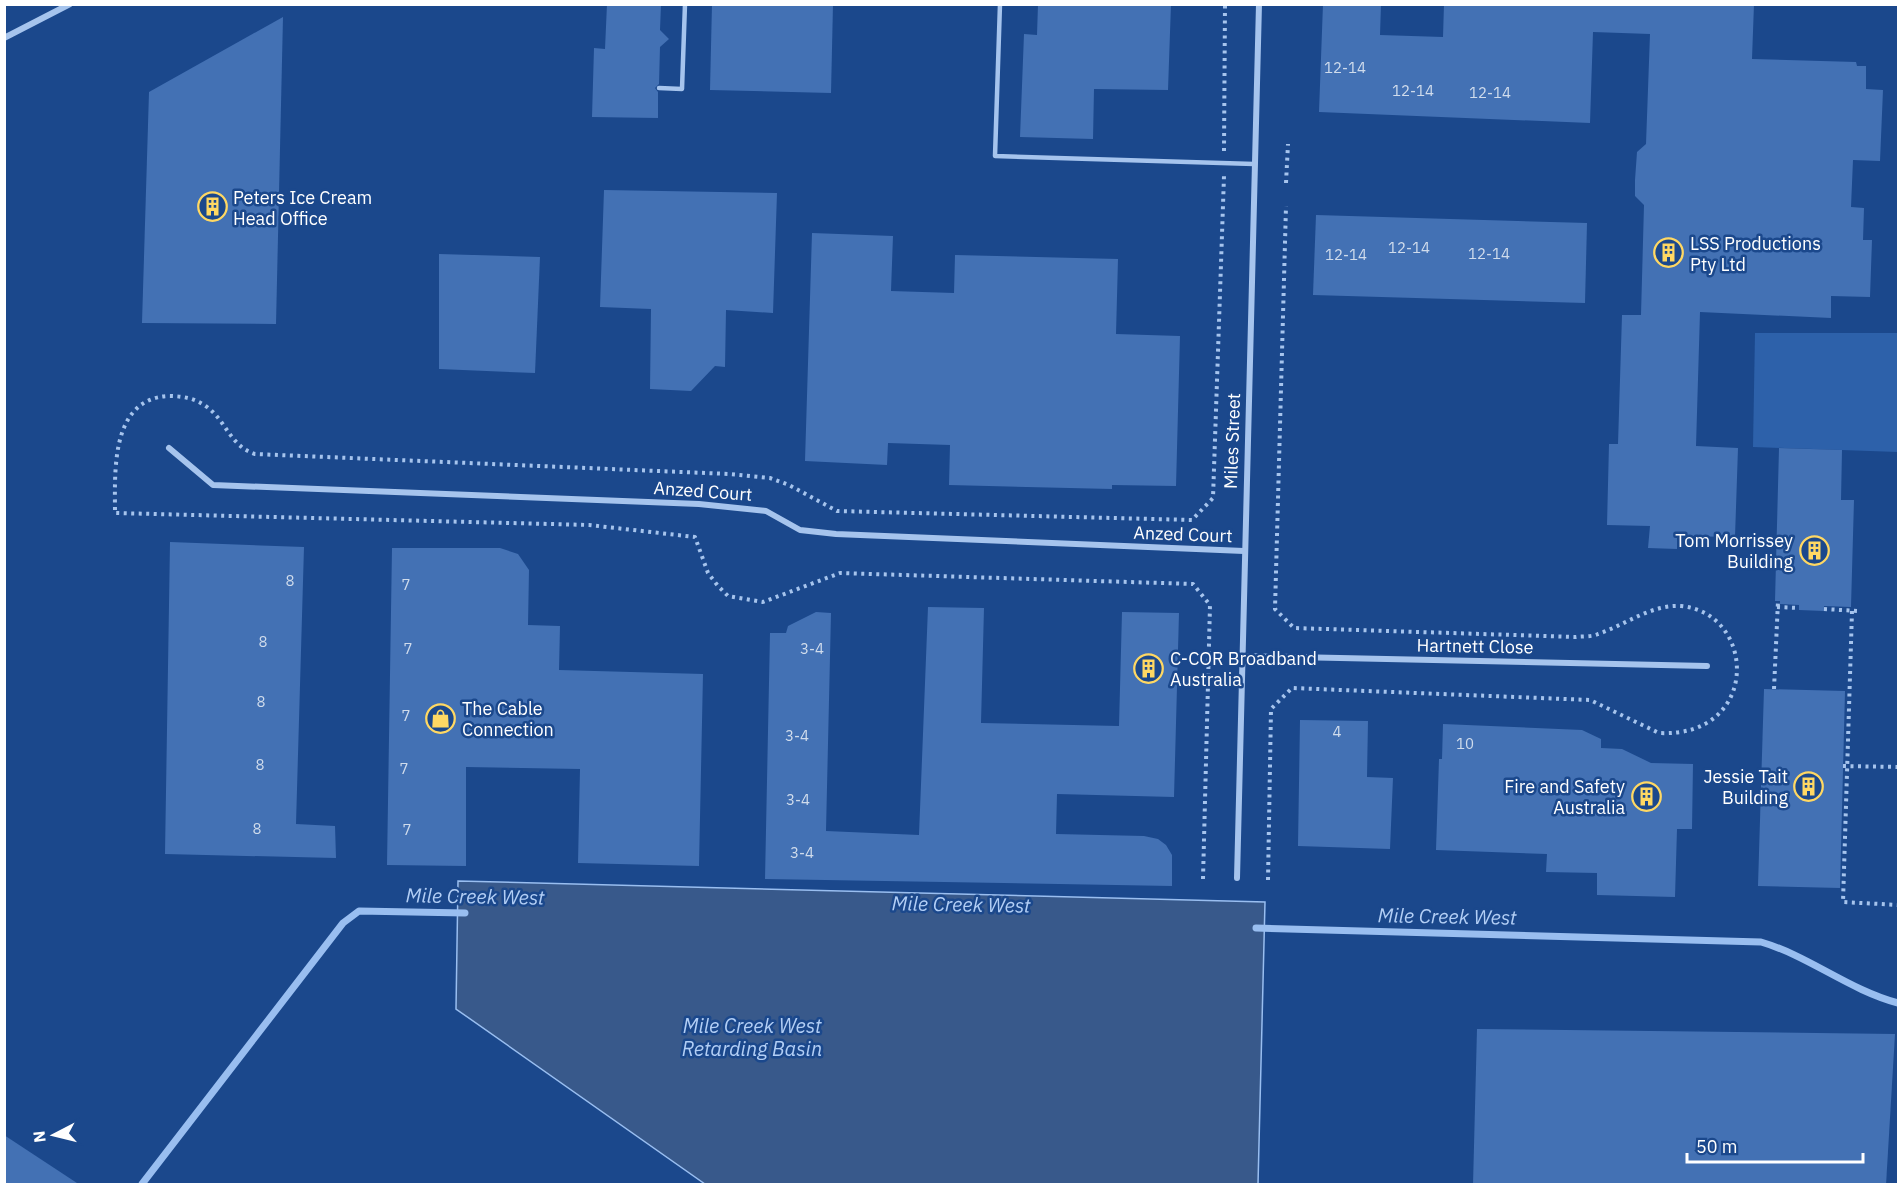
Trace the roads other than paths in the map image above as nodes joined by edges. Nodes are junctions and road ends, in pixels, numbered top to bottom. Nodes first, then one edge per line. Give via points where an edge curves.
1 (70, 4) edge
2 (685, 4) edge
3 (1000, 4) edge
4 (1259, 4) edge
5 (4, 38) edge
6 (659, 88) dead end
7 (1254, 164) junction
8 (169, 448) dead end
9 (1244, 551) junction
10 (1242, 656) junction
11 (1707, 666) dead end
12 (1237, 878) dead end

1 - 5 street
2 - 6 lane via 682,88
3 - 7 lane via 995,156
4 - 7 street, Miles Street
7 - 9 street, Miles Street
8 - 9 street, Anzed Court via 213,485 699,504 766,511 800,530 836,534
9 - 10 street, Miles Street
10 - 11 street, Hartnett Close
10 - 12 street, Miles Street

